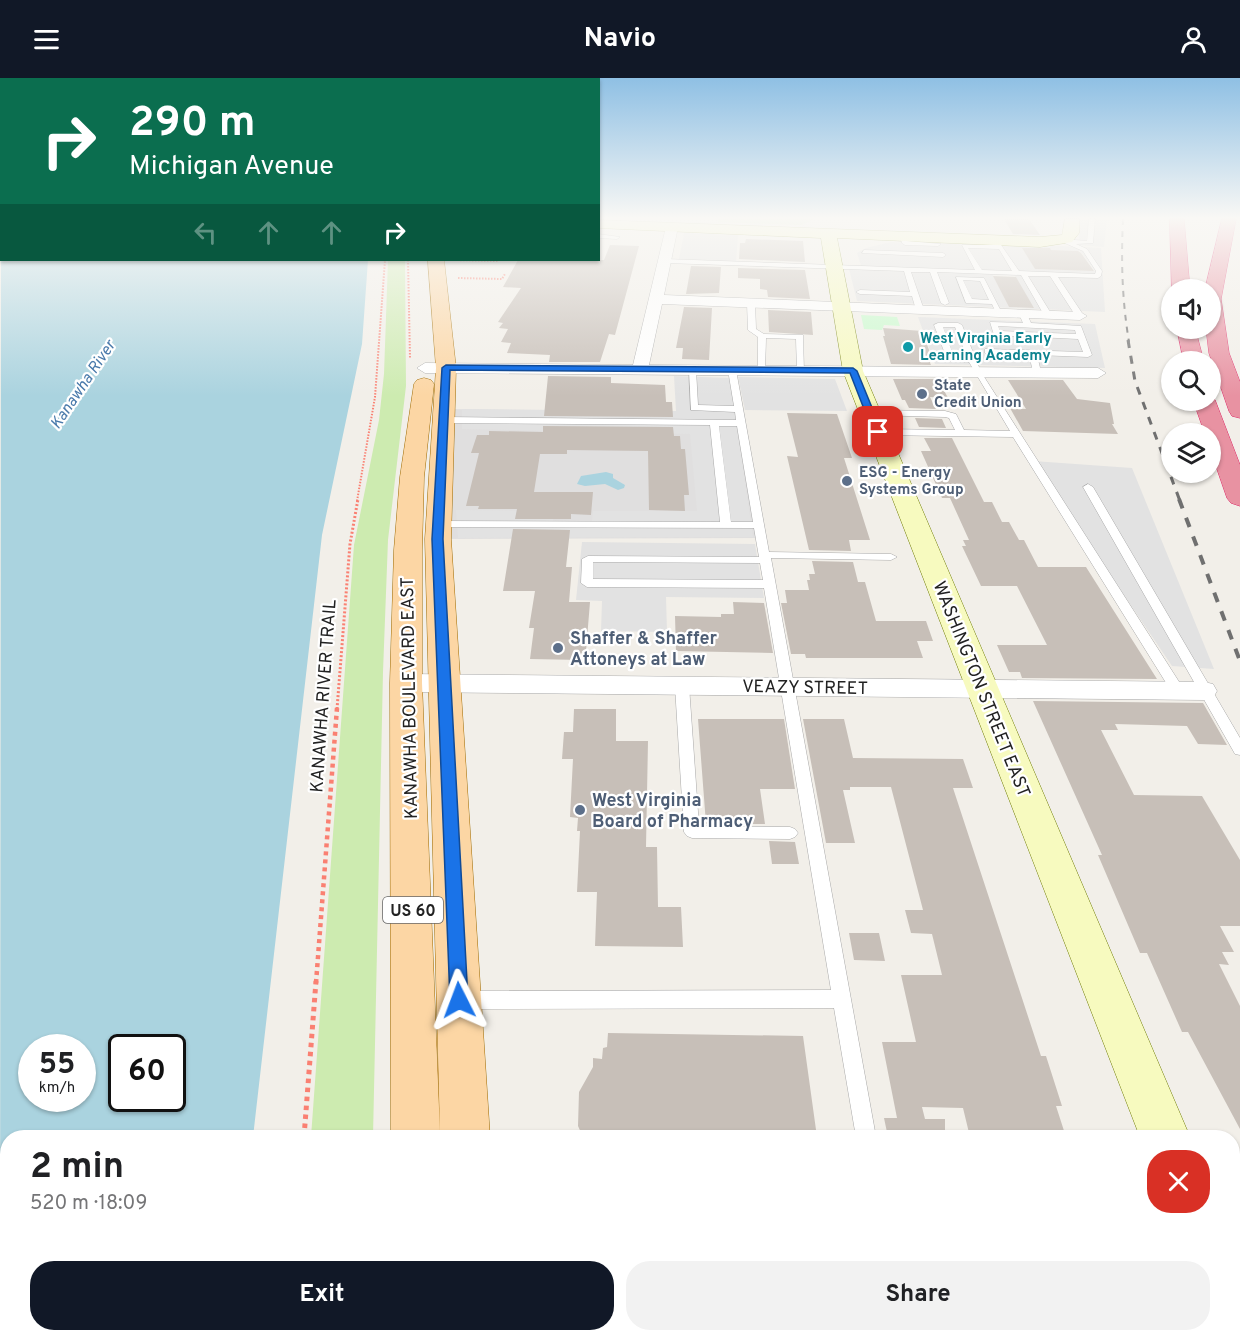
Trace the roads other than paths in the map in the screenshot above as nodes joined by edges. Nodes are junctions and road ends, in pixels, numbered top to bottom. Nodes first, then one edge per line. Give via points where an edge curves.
1 (421, 278) edge
2 (435, 278) edge
3 (660, 278) edge
4 (836, 278) edge
5 (899, 278) dead end
6 (909, 278) edge
7 (936, 278) edge
8 (1024, 278) edge
9 (1055, 278) edge
10 (1216, 278) edge
11 (910, 281) junction
12 (920, 284) dead end
13 (929, 284) dead end
14 (938, 284) junction
15 (421, 290) dead end
16 (860, 292) dead end
17 (915, 294) junction
18 (656, 299) junction
19 (751, 303) junction
20 (945, 303) dead end
21 (841, 306) junction
22 (997, 307) junction
23 (920, 310) junction
24 (1048, 315) junction
25 (1080, 316) joint
26 (1026, 319) junction
27 (762, 336) junction
28 (1082, 337) junction
29 (988, 351) dead end
30 (1032, 352) junction
31 (432, 362) junction
32 (975, 366) junction
33 (640, 369) junction
34 (692, 370) junction
35 (732, 370) junction
36 (761, 370) junction
37 (801, 370) junction
38 (853, 371) junction
39 (1037, 372) junction
40 (1098, 373) dead end
41 (1208, 411) edge
42 (1240, 411) edge
43 (740, 416) junction
44 (443, 420) junction
45 (873, 422) junction
46 (714, 423) junction
47 (961, 434) junction
48 (1016, 434) junction
49 (1088, 487) dead end
50 (1240, 498) edge
51 (437, 524) junction
52 (726, 525) junction
53 (759, 525) junction
54 (891, 557) dead end
55 (765, 558) junction
56 (770, 584) junction
57 (425, 683) junction
58 (682, 686) junction
59 (788, 687) junction
60 (981, 688) junction
61 (1178, 691) junction
62 (1204, 691) junction
63 (1240, 750) edge
64 (790, 833) dead end
65 (842, 999) junction
66 (459, 1000) junction
67 (416, 1130) edge
68 (465, 1130) edge
69 (865, 1130) edge
70 (1162, 1130) edge

1 - 15 main road
2 - 31 main road, KANAWHA BOULEVARD EAST / US 60
3 - 18 street
4 - 21 street, WASHINGTON STREET EAST
5 - 11 lane
6 - 11 lane
7 - 14 lane
8 - 24 lane
9 - 25 lane
10 - 42 highway via 1212,299 1219,353
11 - 12 lane
11 - 17 lane
13 - 14 lane
14 - 20 lane
16 - 17 lane
17 - 23 lane
18 - 19 street
18 - 33 street
19 - 21 street
19 - 27 lane via 752,330
21 - 23 street
21 - 38 street, WASHINGTON STREET EAST
22 - 22 lane via 982,279 958,278 969,301
22 - 23 street
22 - 26 street
24 - 25 street
24 - 26 street
26 - 28 lane via 1078,327
26 - 28 lane via 993,324 997,333
27 - 36 lane
27 - 37 lane via 800,338
28 - 30 lane via 1088,354
29 - 30 lane
30 - 39 lane
31 - 33 street
31 - 44 main road, KANAWHA BOULEVARD EAST / US 60
31 - 57 main road, KANAWHA BOULEVARD EAST / US 60 via 412,477 410,519
32 - 38 street
32 - 39 street
32 - 48 lane
33 - 34 street
34 - 35 street
34 - 43 lane via 694,408
35 - 36 street
35 - 43 lane
36 - 37 street
37 - 38 street
38 - 45 street, WASHINGTON STREET EAST
39 - 40 street
41 - 50 highway
43 - 46 lane
43 - 53 lane
44 - 46 lane
44 - 51 main road, KANAWHA BOULEVARD EAST / US 60
45 - 47 lane
45 - 47 lane via 945,414 952,416
45 - 60 street, WASHINGTON STREET EAST
46 - 52 lane
47 - 48 lane
48 - 61 lane
49 - 62 lane
51 - 52 lane
51 - 57 main road, KANAWHA BOULEVARD EAST / US 60
52 - 53 lane
53 - 55 lane
54 - 55 lane
55 - 56 lane
55 - 56 lane via 588,559 587,583
56 - 59 lane
57 - 58 street, VEAZY STREET
57 - 66 main road, KANAWHA BOULEVARD EAST / US 60
57 - 67 main road, KANAWHA BOULEVARD EAST / US 60 via 412,891
58 - 59 street, VEAZY STREET
58 - 64 lane via 692,832
59 - 60 street, VEAZY STREET
59 - 65 lane
60 - 61 street, VEAZY STREET
60 - 70 street, WASHINGTON STREET EAST
61 - 62 street, VEAZY STREET
62 - 63 lane
65 - 66 lane
65 - 69 lane
66 - 68 main road, KANAWHA BOULEVARD EAST / US 60

